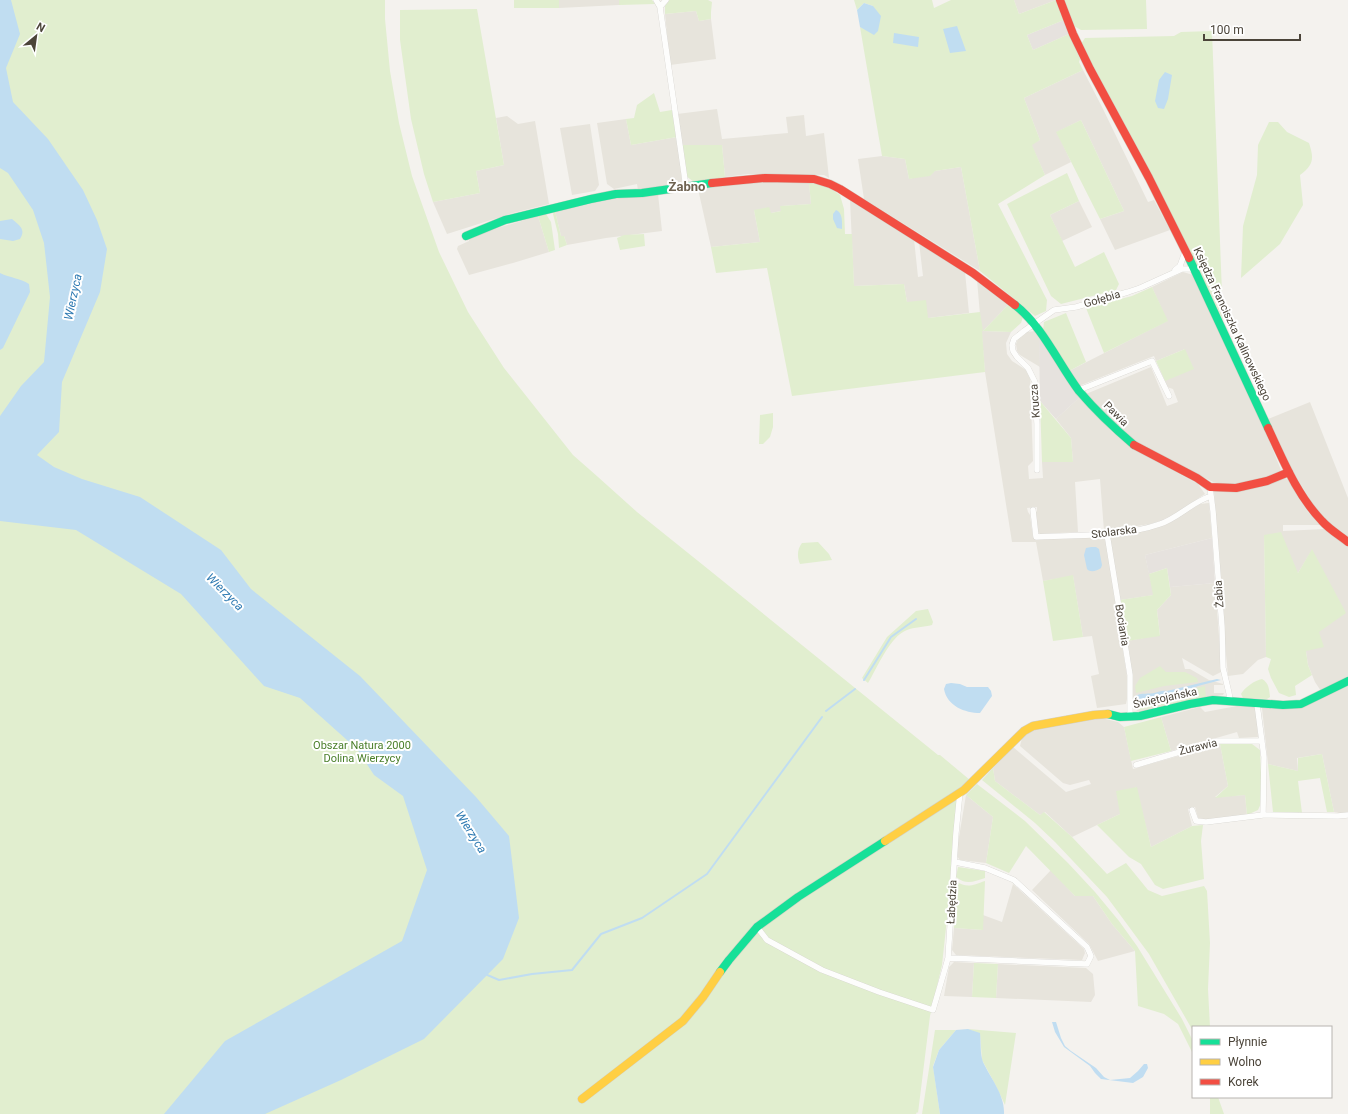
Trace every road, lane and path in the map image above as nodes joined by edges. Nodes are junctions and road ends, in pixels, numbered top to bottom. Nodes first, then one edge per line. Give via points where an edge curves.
1 (656, 0) edge
2 (666, 0) edge
3 (1060, 0) edge
4 (660, 7) junction
5 (686, 187) junction
6 (466, 236) dead end
7 (1185, 252) junction
8 (1194, 268) junction
9 (1170, 274) junction
10 (1034, 324) junction
11 (1079, 390) junction
12 (1169, 396) dead end
13 (1037, 470) dead end
14 (1289, 472) junction
15 (1210, 487) junction
16 (1211, 496) junction
17 (1033, 510) dead end
18 (1107, 534) junction
19 (1348, 542) edge
20 (1348, 681) edge
21 (1230, 701) junction
22 (1257, 704) junction
23 (1130, 717) junction
24 (1262, 741) junction
25 (1136, 765) dead end
26 (960, 792) junction
27 (1192, 810) dead end
28 (1263, 815) junction
29 (1348, 815) edge
30 (955, 862) junction
31 (757, 927) junction
32 (948, 958) junction
33 (582, 1099) dead end

1 - 4 street
2 - 4 street
3 - 7 street, Księdza Franciszka Kalinowskiego via 1073,34
4 - 5 street
5 - 6 street, Pawia via 591,198 505,220
5 - 10 street, Pawia via 765,178 824,182 840,189 973,273 1017,306
7 - 8 street, Księdza Franciszka Kalinowskiego
7 - 9 street, Gołębia via 1180,266
8 - 9 street, Gołębia
8 - 14 street, Księdza Franciszka Kalinowskiego
9 - 10 street, Gołębia via 1128,292 1076,307 1054,310
10 - 11 street, Pawia
10 - 13 street, Krucza via 1016,336 1012,345 1015,354 1033,375
11 - 12 street via 1152,361
11 - 15 street, Pawia via 1105,420 1135,446
14 - 15 street via 1267,481 1236,488
14 - 19 street, Księdza Franciszka Kalinowskiego via 1317,516
15 - 16 street, Żabia
16 - 18 street, Stolarska via 1158,525
16 - 21 street, Żabia via 1224,668
17 - 18 street, Stolarska via 1036,537
18 - 23 street, Bociania via 1130,675
20 - 22 street, Świętojańska via 1302,704
21 - 22 street, Świętojańska
21 - 23 street, Świętojańska via 1213,700
22 - 24 street
23 - 26 street, Świętojańska via 1094,715 1033,726 1018,736
24 - 25 street, Żurawia via 1217,741
24 - 28 street
26 - 30 street, Łabędzia
26 - 31 street, Świętojańska via 798,897
27 - 28 street via 1196,821 1206,822
28 - 29 street
30 - 32 street, Łabędzia
30 - 32 street via 985,868 1014,880 1087,947 1092,956 1087,964
31 - 32 street, Łabędzia via 767,940 822,970 933,1010
31 - 33 street, Świętojańska via 728,960 703,997 683,1020

